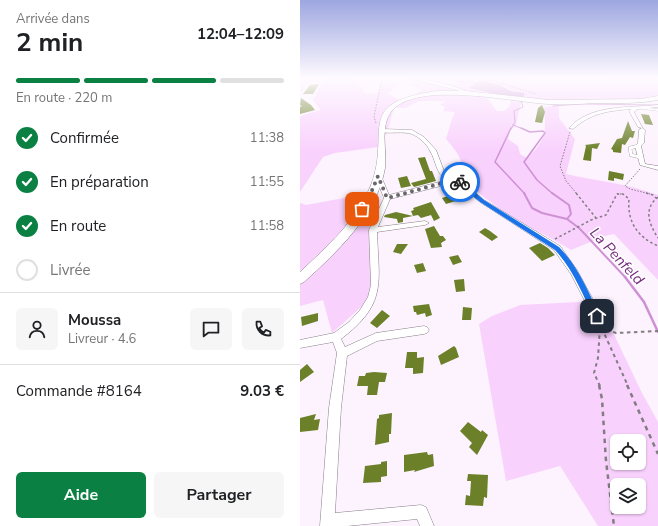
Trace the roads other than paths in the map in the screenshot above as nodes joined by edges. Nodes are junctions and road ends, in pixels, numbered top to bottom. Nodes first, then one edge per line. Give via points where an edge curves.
1 (398, 103) edge
2 (658, 106) edge
3 (640, 109) junction
4 (658, 110) edge
5 (571, 128) road end
6 (382, 131) junction
7 (658, 168) edge
8 (378, 176) junction
9 (454, 180) junction
10 (387, 198) junction
11 (425, 223) dead end
12 (373, 230) junction
13 (300, 278) edge
14 (597, 316) dead end
15 (424, 330) dead end
16 (336, 338) junction
17 (300, 344) edge
18 (342, 353) junction
19 (327, 524) edge
20 (427, 526) edge

1 - 6 main road via 388,111
2 - 3 street
3 - 4 lane
3 - 5 street via 608,109 575,123
3 - 7 street via 631,112 641,129 641,143 638,146 640,157 643,166
6 - 8 main road
6 - 9 street via 412,132 422,138 433,150 441,171 447,178
8 - 10 street
8 - 13 main road via 368,200 350,227 318,263
9 - 10 street
9 - 14 street via 482,201 549,241 566,257
10 - 12 street
11 - 12 street
12 - 16 street via 375,285 372,298 359,317
15 - 18 street via 376,337
16 - 17 street
16 - 18 street
18 - 19 street via 335,408
19 - 20 street via 420,512

